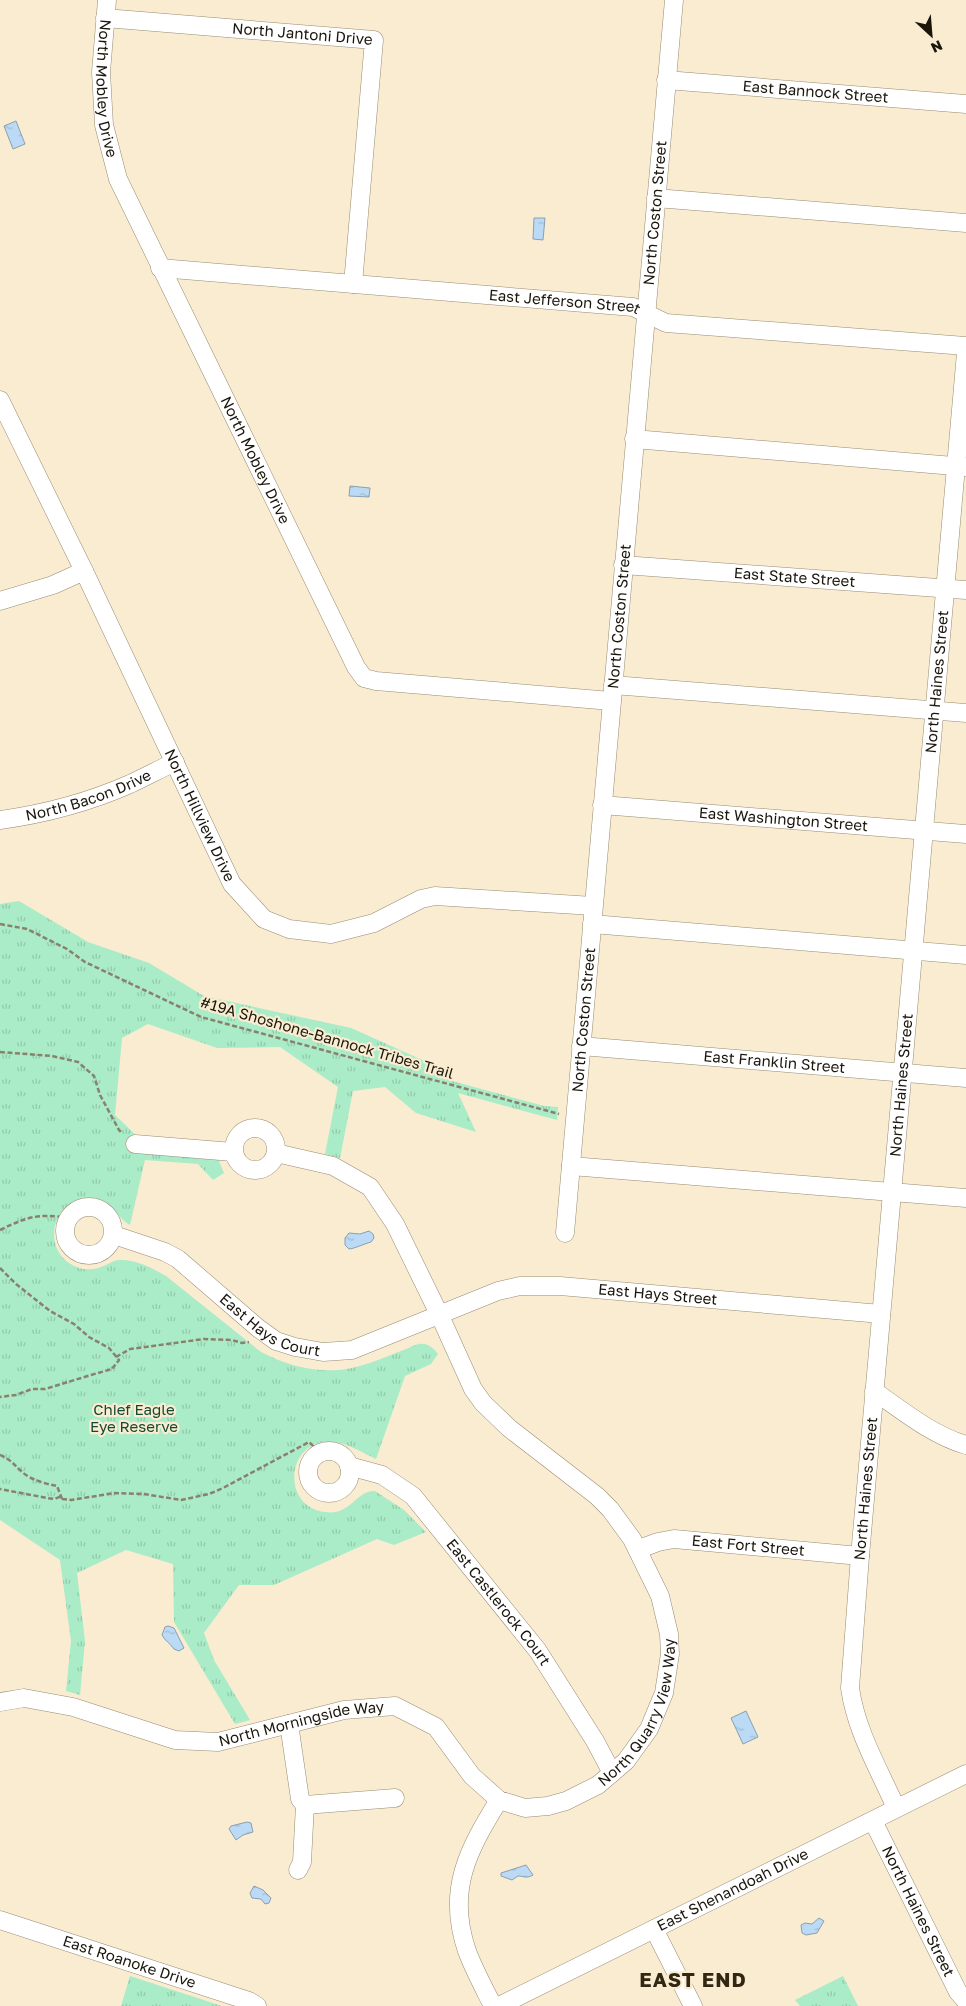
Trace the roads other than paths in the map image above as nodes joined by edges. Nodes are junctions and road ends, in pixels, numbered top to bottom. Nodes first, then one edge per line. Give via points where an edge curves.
1 (107, 0) edge
2 (674, 0) edge
3 (105, 18) junction
4 (666, 80) junction
5 (966, 104) edge
6 (656, 198) junction
7 (966, 223) edge
8 (160, 268) junction
9 (353, 284) junction
10 (645, 314) junction
11 (966, 346) edge
12 (966, 353) edge
13 (0, 400) edge
14 (634, 439) junction
15 (961, 466) edge
16 (624, 565) junction
17 (84, 571) junction
18 (945, 589) junction
19 (966, 590) edge
20 (0, 601) edge
21 (612, 693) junction
22 (934, 710) junction
23 (966, 713) edge
24 (175, 762) junction
25 (602, 805) junction
26 (0, 820) edge
27 (924, 830) junction
28 (966, 834) edge
29 (593, 906) junction
30 (592, 924) junction
31 (913, 951) junction
32 (966, 955) edge
33 (581, 1046) junction
34 (902, 1073) junction
35 (966, 1078) edge
36 (134, 1144) road end
37 (233, 1152) junction
38 (276, 1153) junction
39 (571, 1166) junction
40 (892, 1192) junction
41 (966, 1198) edge
42 (565, 1233) dead end
43 (114, 1235) junction
44 (881, 1314) junction
45 (440, 1316) junction
46 (874, 1391) junction
47 (966, 1445) edge
48 (349, 1466) junction
49 (639, 1549) junction
50 (860, 1556) junction
51 (0, 1702) edge
52 (289, 1724) junction
53 (612, 1774) junction
54 (966, 1774) edge
55 (396, 1798) dead end
56 (499, 1800) junction
57 (305, 1805) junction
58 (896, 1808) junction
59 (873, 1820) junction
60 (298, 1870) dead end
61 (0, 1920) edge
62 (654, 1929) junction
63 (966, 2002) edge
64 (257, 2006) edge
65 (493, 2006) edge
66 (499, 2006) edge
67 (693, 2006) edge

1 - 3 street, North Mobley Drive
2 - 4 street, North Coston Street
3 - 8 street, North Mobley Drive via 101,72 104,124 118,178
3 - 9 street, North Jantoni Drive via 374,40
4 - 5 street, East Bannock Street
4 - 6 street, North Coston Street
6 - 7 street
6 - 10 street, North Coston Street
8 - 9 street, East Jefferson Street
8 - 21 street, North Mobley Drive via 364,678
9 - 10 street, East Jefferson Street via 633,307
10 - 11 street, East Jefferson Street via 666,323
10 - 14 street, North Coston Street
12 - 15 street, North Haines Street
13 - 17 street, North Hillview Drive
14 - 15 street
14 - 16 street, North Coston Street
15 - 18 street, North Haines Street
16 - 18 street, East State Street
16 - 21 street, North Coston Street
17 - 20 street via 53,585
17 - 24 street, North Hillview Drive
18 - 19 street, East State Street
18 - 22 street, North Haines Street
21 - 22 street
21 - 25 street, North Coston Street
22 - 23 street
22 - 27 street, North Haines Street
24 - 26 street, North Bacon Drive via 97,796 46,812
24 - 29 street, North Hillview Drive via 232,884 264,919 290,929 331,934 374,923 421,899 435,896
25 - 27 street, East Washington Street
25 - 29 street, North Coston Street
27 - 28 street, East Washington Street
27 - 31 street, North Haines Street
29 - 30 street, North Coston Street
30 - 31 street
30 - 33 street, North Coston Street
31 - 32 street
31 - 34 street, North Haines Street
33 - 34 street, East Franklin Street
33 - 39 street, North Coston Street
34 - 35 street, East Franklin Street
34 - 40 street, North Haines Street
36 - 37 street
37 - 38 street via 242,1167 250,1170 266,1167
37 - 38 street via 237,1136 243,1130 260,1127 273,1137
38 - 45 street, North Quarry View Way via 333,1166 370,1187 395,1224
39 - 40 street
39 - 42 street, North Coston Street
40 - 41 street
40 - 44 street, North Haines Street
43 - 43 street via 104,1252 85,1256 69,1246 65,1227 75,1212 93,1207 110,1217
43 - 45 street, East Hays Court via 178,1259 276,1341 295,1347 324,1352 352,1350
44 - 45 street, East Hays Street via 542,1285 498,1291
44 - 46 street, North Haines Street
45 - 49 street, North Quarry View Way via 473,1389 483,1403 509,1428 597,1496
46 - 47 street via 921,1424
46 - 50 street, North Haines Street
48 - 48 street, East Castlerock Court via 347,1482 335,1492 318,1490 308,1478 310,1462 321,1453 339,1453
48 - 53 street, East Castlerock Court via 382,1475 413,1496 538,1651
49 - 50 street, East Fort Street via 674,1540
49 - 53 street, North Quarry View Way via 666,1615 670,1654 668,1674 658,1711 649,1729 626,1761
50 - 58 street, North Haines Street via 850,1688 858,1724
51 - 52 street, North Morningside Way via 24,1698 72,1707 175,1740 218,1742
52 - 56 street, North Morningside Way via 344,1710 395,1706 436,1727 472,1776
52 - 57 street via 300,1799
53 - 56 street, North Quarry View Way via 582,1794 548,1806 524,1808
54 - 58 street, East Shenandoah Drive
55 - 57 street
56 - 65 street via 473,1844 459,1897 467,1951
57 - 60 street via 302,1862
58 - 59 street, East Shenandoah Drive
59 - 62 street, East Shenandoah Drive
59 - 63 street, North Haines Street via 958,1992
61 - 64 street, East Roanoke Drive
62 - 66 street, East Shenandoah Drive
62 - 67 street

